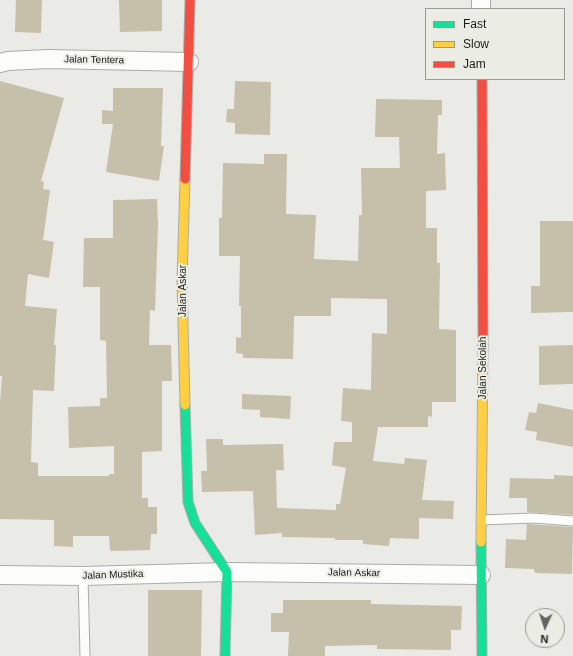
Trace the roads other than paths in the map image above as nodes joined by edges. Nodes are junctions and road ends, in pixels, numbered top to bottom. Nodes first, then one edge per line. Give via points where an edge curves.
1 (190, 0) edge
2 (189, 62) junction
3 (0, 63) edge
4 (482, 80) edge
5 (481, 520) junction
6 (573, 520) edge
7 (227, 572) junction
8 (481, 575) junction
9 (0, 576) edge
10 (83, 576) junction
11 (85, 656) edge
12 (225, 656) edge
13 (482, 656) edge

1 - 2 street, Jalan Askar
2 - 3 street, Jalan Tentera via 48,59
2 - 7 street, Jalan Askar via 182,280 188,502 195,523
4 - 5 street, Jalan Sekolah
5 - 6 lane
5 - 8 street, Jalan Sekolah
7 - 8 street, Jalan Askar
7 - 10 street, Jalan Mustika
7 - 12 street
8 - 13 street, Jalan Sekolah
9 - 10 street, Jalan Mustika
10 - 11 lane

